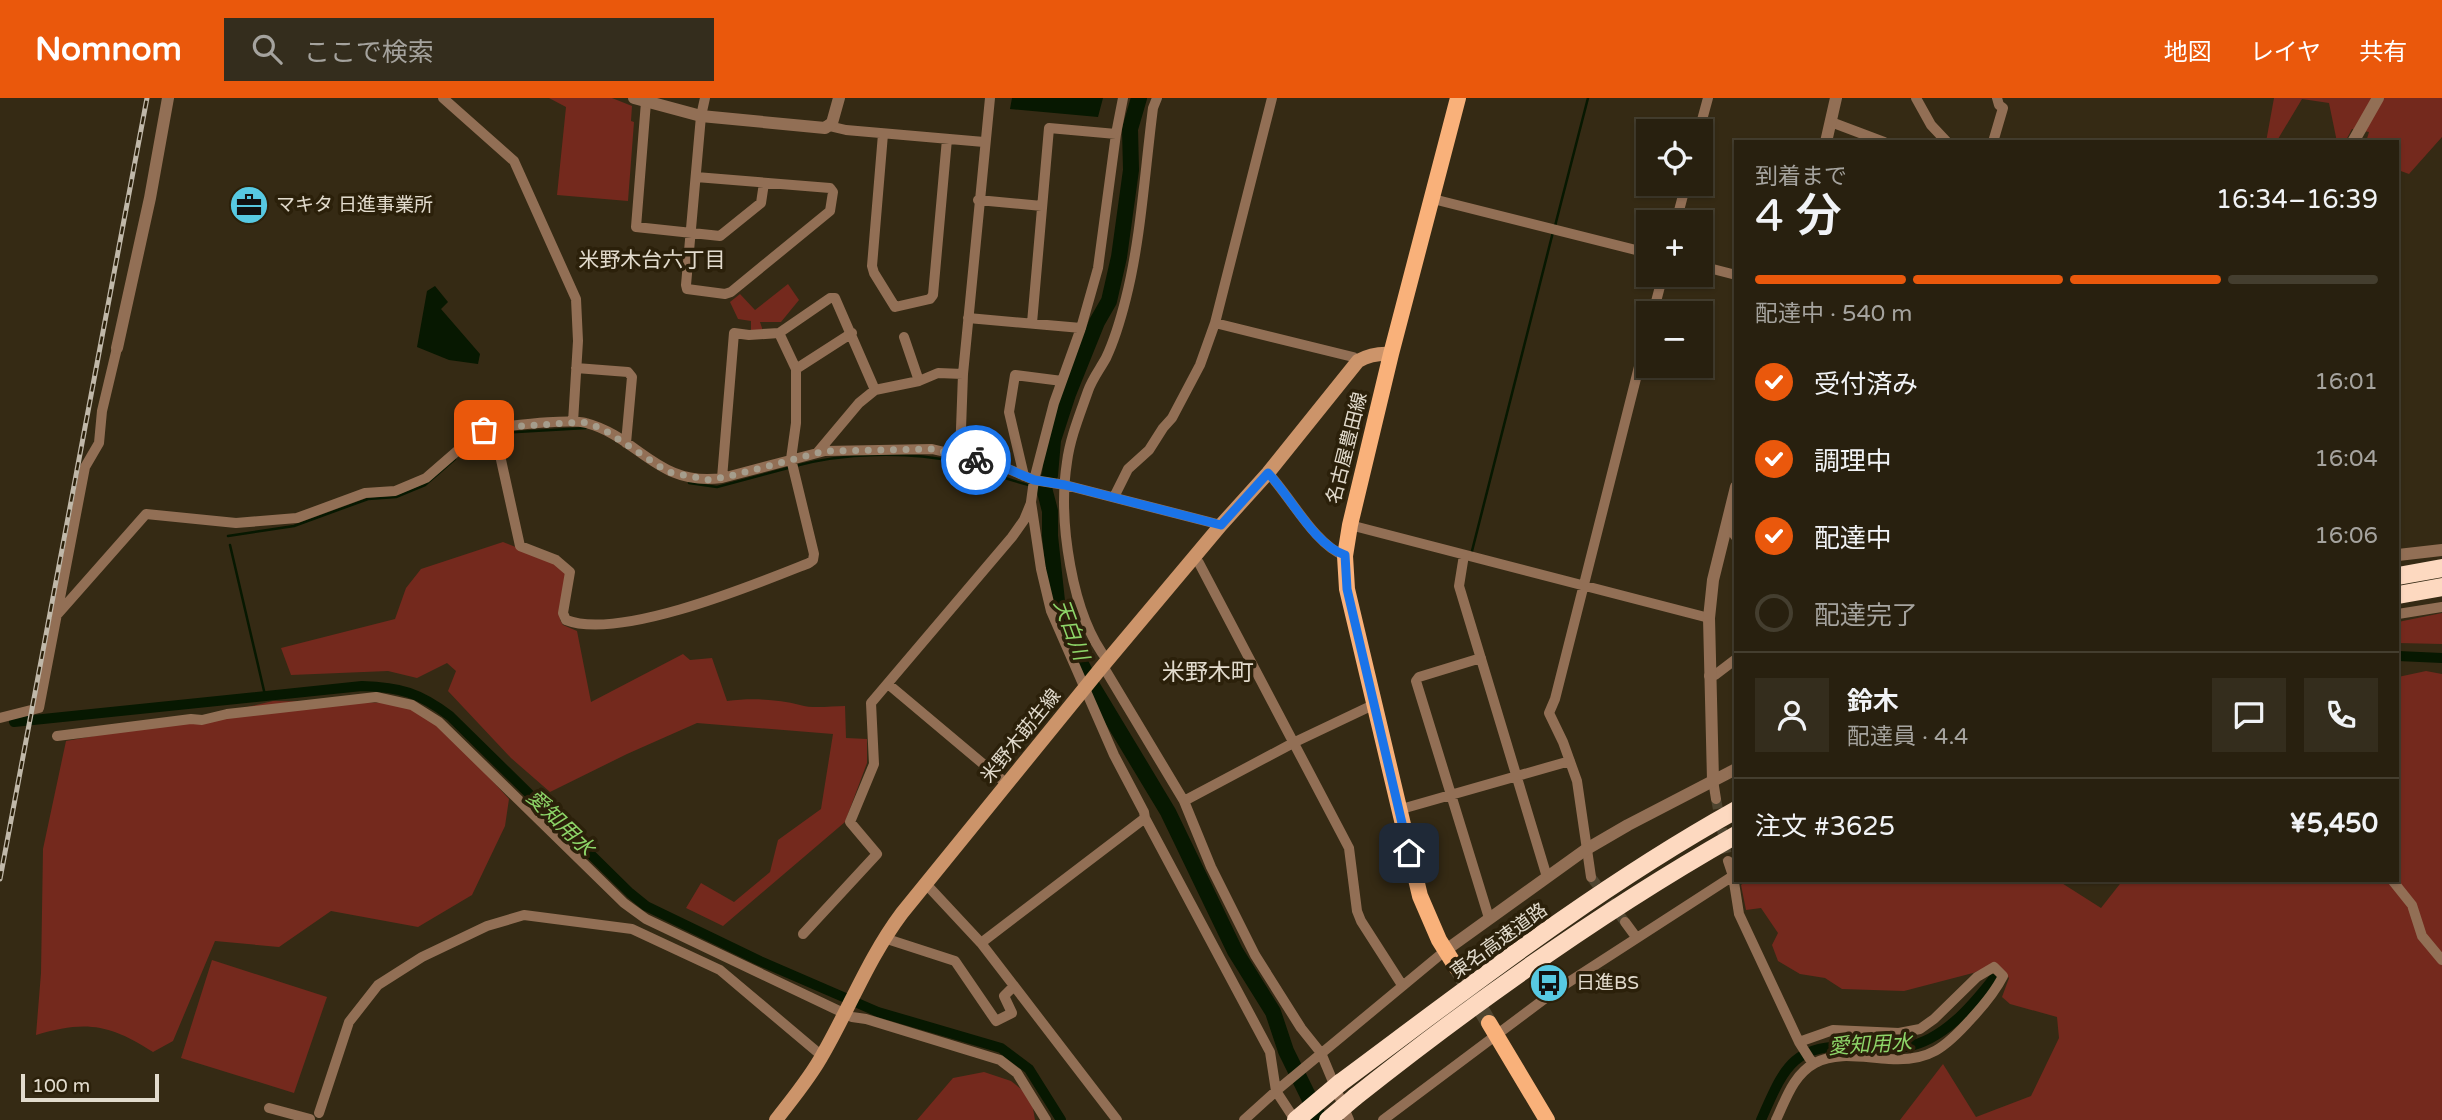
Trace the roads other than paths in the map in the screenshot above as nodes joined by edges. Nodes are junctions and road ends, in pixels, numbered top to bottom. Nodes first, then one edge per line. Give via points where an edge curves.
1 (168, 98) edge
2 (443, 98) edge
3 (705, 98) edge
4 (839, 98) edge
5 (990, 98) edge
6 (1123, 98) edge
7 (1157, 98) edge
8 (1272, 98) edge
9 (1458, 98) edge
10 (1708, 98) edge
11 (1836, 98) edge
12 (1916, 98) edge
13 (1997, 98) edge
14 (2378, 98) edge
15 (640, 100) edge
16 (701, 116) junction
17 (1702, 119) edge
18 (1831, 122) junction
19 (829, 126) junction
20 (883, 134) junction
21 (1116, 134) junction
22 (947, 139) junction
23 (1826, 140) edge
24 (1879, 140) edge
25 (1945, 140) edge
26 (1994, 140) edge
27 (2354, 140) edge
28 (984, 142) junction
29 (696, 177) junction
30 (764, 183) junction
31 (978, 200) junction
32 (1433, 200) junction
33 (1042, 206) junction
34 (691, 234) junction
35 (1636, 250) edge
36 (1713, 269) edge
37 (1734, 274) edge
38 (968, 318) junction
39 (1032, 323) junction
40 (1215, 323) junction
41 (1081, 328) junction
42 (779, 333) junction
43 (852, 333) junction
44 (904, 337) dead end
45 (117, 348) joint
46 (1391, 354) junction
47 (1358, 361) junction
48 (576, 368) junction
49 (796, 369) junction
50 (963, 374) junction
51 (1636, 378) edge
52 (919, 381) junction
53 (1062, 381) junction
54 (875, 390) junction
55 (573, 422) junction
56 (494, 428) junction
57 (626, 443) junction
58 (817, 453) junction
59 (960, 456) junction
60 (790, 459) junction
61 (1268, 473) junction
62 (1024, 476) junction
63 (722, 478) junction
64 (1034, 480) junction
65 (1065, 485) junction
66 (1734, 495) edge
67 (1114, 497) junction
68 (1031, 502) junction
69 (1221, 525) junction
70 (1350, 525) junction
71 (1727, 525) junction
72 (1734, 534) edge
73 (2442, 550) edge
74 (1345, 555) junction
75 (1464, 555) junction
76 (2399, 555) edge
77 (1194, 557) junction
78 (2442, 568) edge
79 (2399, 576) edge
80 (1583, 585) junction
81 (2442, 587) edge
82 (2399, 595) edge
83 (2442, 607) edge
84 (2399, 614) edge
85 (56, 617) junction
86 (1709, 618) junction
87 (1480, 657) junction
88 (1734, 660) edge
89 (1104, 665) junction
90 (1709, 676) junction
91 (888, 684) junction
92 (1085, 688) junction
93 (1373, 705) junction
94 (0, 718) edge
95 (57, 736) dead end
96 (1295, 742) junction
97 (1570, 761) junction
98 (1734, 770) edge
99 (1516, 777) junction
100 (1713, 780) junction
101 (1007, 784) junction
102 (1450, 797) junction
103 (1716, 799) tunnel mouth
104 (1184, 801) junction
105 (1398, 810) junction
106 (1734, 811) edge
107 (1145, 818) junction
108 (1734, 836) edge
109 (1585, 850) junction
110 (1728, 861) tunnel mouth
111 (1734, 873) edge
112 (1734, 876) edge
113 (1547, 877) junction
114 (1591, 877) tunnel mouth
115 (1736, 882) edge
116 (2394, 882) edge
117 (926, 884) junction
118 (1489, 918) junction
119 (1625, 922) tunnel mouth
120 (803, 933) dead end
121 (884, 937) junction
122 (1636, 937) junction
123 (981, 943) junction
124 (1446, 950) junction
125 (2442, 960) edge
126 (1456, 967) tunnel mouth
127 (1402, 985) junction
128 (1014, 986) junction
129 (844, 1012) junction
130 (1493, 1029) junction
131 (1799, 1042) junction
132 (1321, 1053) junction
133 (822, 1056) junction
134 (1813, 1064) junction
135 (1280, 1088) junction
136 (269, 1108) dead end
137 (316, 1118) edge
138 (776, 1120) edge
139 (1046, 1120) edge
140 (1117, 1120) edge
141 (1244, 1120) edge
142 (1295, 1120) edge
143 (1328, 1120) edge
144 (1349, 1120) edge
145 (1383, 1120) edge
146 (1547, 1120) edge
147 (1776, 1120) edge

1 - 45 street
2 - 48 street via 514,160 576,299
3 - 16 street
4 - 19 street
5 - 28 street
6 - 21 street
7 - 65 street via 1126,297 1112,343 1089,387 1073,434
8 - 40 street
9 - 32 main road, 名古屋豊田線
10 - 17 street
11 - 18 street
12 - 25 street
13 - 26 street via 2003,108
14 - 27 street
15 - 16 street
15 - 34 street via 635,225
16 - 19 street
16 - 29 street
18 - 23 street
18 - 24 street
19 - 20 street
20 - 22 street
20 - 22 street via 872,266 892,303 899,307 933,295
21 - 33 street via 1049,128
21 - 41 street via 1098,268
22 - 28 street
28 - 31 street
29 - 30 street
29 - 34 street
30 - 34 street via 761,203 723,234
30 - 34 street via 830,188 831,209 725,294 687,289
31 - 33 street
31 - 38 street
32 - 35 street
32 - 46 main road, 名古屋豊田線
33 - 39 street
36 - 37 street
38 - 39 street
38 - 50 street
39 - 41 street
40 - 47 street
40 - 67 street via 1200,365 1172,418 1128,469
41 - 53 street
42 - 43 street via 835,298
42 - 49 street
42 - 63 street via 734,333
43 - 49 street
43 - 54 street
44 - 52 street
45 - 85 street via 99,443 85,467
46 - 47 main road
46 - 70 main road, 名古屋豊田線
47 - 61 main road, 米野木莇生線
48 - 55 street
48 - 57 street via 628,372 632,377
49 - 60 street via 796,423
50 - 52 street via 938,373
50 - 59 street
51 - 80 street
52 - 54 street
53 - 62 street via 1015,375 1009,412
53 - 64 street
54 - 58 street
55 - 56 street
55 - 57 street via 603,429
56 - 60 street via 520,545 556,560 570,572 564,618 595,625 704,602 813,560
56 - 85 street via 479,432 426,478 394,491 365,493 297,518 236,523 146,514
57 - 63 street via 668,472 690,478
58 - 59 street via 932,449
58 - 60 street
59 - 62 street
60 - 63 street
61 - 69 main road, 米野木莇生線
61 - 74 street via 1310,526 1336,553
62 - 64 street
64 - 65 street
64 - 68 street
65 - 67 street
65 - 89 street via 1069,562 1086,623
66 - 71 street
67 - 69 street
68 - 91 street via 1012,537
68 - 92 street via 1051,611
69 - 77 main road, 米野木莇生線
70 - 74 main road, 名古屋豊田線
70 - 75 street
71 - 72 street
71 - 86 street
73 - 76 street
74 - 93 main road, 名古屋豊田線 via 1347,589
75 - 80 street
75 - 87 street via 1459,586
77 - 89 main road, 米野木莇生線
77 - 96 street
78 - 79 highway
80 - 86 street
80 - 97 street via 1549,713
81 - 82 highway
83 - 84 street
85 - 94 street via 39,708
86 - 90 street
87 - 99 street
87 - 102 street via 1417,678
88 - 90 street
89 - 92 main road, 米野木莇生線
89 - 104 street
90 - 100 street
91 - 101 street
91 - 120 street via 872,703 874,764 850,822 877,854
92 - 101 main road, 米野木莇生線
92 - 107 street
93 - 96 street
93 - 105 main road, 名古屋豊田線
95 - 129 street via 367,697 412,705 439,722 636,912
96 - 104 street
96 - 127 street via 1349,848 1361,921
97 - 99 street
97 - 109 street via 1577,781
98 - 100 street
99 - 102 street
99 - 113 street
100 - 103 street
100 - 109 street
101 - 117 main road, 米野木莇生線
102 - 105 street
102 - 118 street
104 - 132 street via 1255,955
105 - 124 main road, 名古屋豊田線 via 1420,896
106 - 142 highway, 東名高速道路, bridge via 1569,916
107 - 123 street
107 - 135 street via 1270,1052
108 - 143 highway, 東名高速道路, bridge via 1509,980
109 - 113 street
109 - 114 street
110 - 111 street
112 - 122 street
113 - 118 street
115 - 131 street via 1739,914
116 - 125 street via 2412,905 2422,936
117 - 121 main road, 米野木莇生線
117 - 123 street
118 - 124 street
119 - 122 street
121 - 128 street via 955,961 996,1021 1012,1013 1004,996
121 - 129 main road, 米野木莇生線
122 - 130 street
123 - 128 street
124 - 126 main road, 名古屋豊田線
124 - 127 street
127 - 132 street
128 - 140 street
129 - 133 main road, 米野木莇生線
129 - 139 street via 1000,1060 1017,1073
130 - 145 street
130 - 146 main road
131 - 134 street
131 - 134 street via 1833,1030 1910,1032 1927,1025 1977,977 1994,967 2003,976 1995,992 1954,1038 1932,1053 1904,1059 1834,1057
132 - 135 street
132 - 144 street
133 - 137 street via 720,970 632,929 524,915 487,926 422,957 378,985 349,1022
133 - 138 main road, 米野木莇生線
134 - 147 street via 1795,1080
135 - 141 street
135 - 142 street
136 - 137 street

